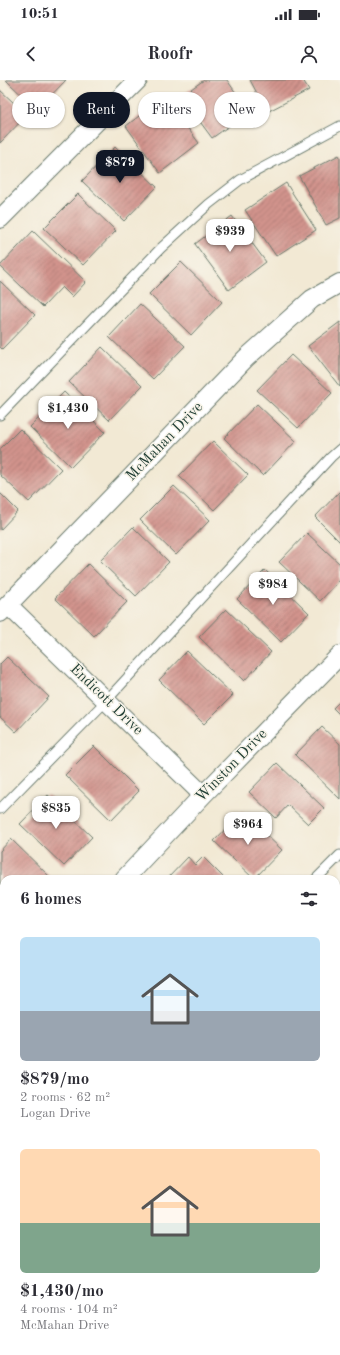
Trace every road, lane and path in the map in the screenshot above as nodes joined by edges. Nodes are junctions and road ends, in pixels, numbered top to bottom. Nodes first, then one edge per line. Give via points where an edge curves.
1 (138, 80) edge
2 (340, 126) edge
3 (0, 219) edge
4 (340, 283) edge
5 (0, 415) edge
6 (340, 449) edge
7 (4, 609) edge
8 (340, 655) edge
9 (106, 701) junction
10 (203, 795) junction
11 (0, 809) edge
12 (340, 855) edge
13 (128, 875) edge
14 (320, 875) edge

1 - 3 street
2 - 5 lane via 240,180 209,204 161,248
4 - 7 street, McMahan Drive via 312,299 246,358
6 - 9 lane
7 - 9 street, Endicott Drive
8 - 10 street, Winston Drive
9 - 10 street, Endicott Drive
9 - 11 lane
10 - 13 street, Winston Drive
12 - 14 lane

